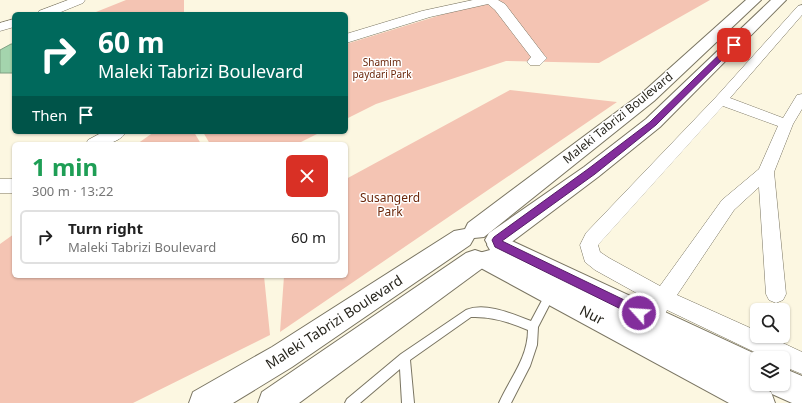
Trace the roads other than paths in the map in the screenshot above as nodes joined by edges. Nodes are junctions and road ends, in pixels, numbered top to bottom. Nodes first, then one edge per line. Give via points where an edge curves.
1 (79, 0) edge
2 (490, 0) edge
3 (494, 0) edge
4 (509, 0) edge
5 (754, 0) edge
6 (779, 0) edge
7 (802, 8) edge
8 (49, 12) edge
9 (12, 24) edge
10 (0, 27) edge
11 (348, 38) edge
12 (535, 62) dead end
13 (802, 98) edge
14 (721, 100) junction
15 (786, 124) junction
16 (114, 134) edge
17 (100, 142) edge
18 (766, 172) junction
19 (0, 186) edge
20 (12, 186) edge
21 (483, 245) junction
22 (550, 294) junction
23 (776, 294) dead end
24 (658, 309) junction
25 (532, 327) junction
26 (406, 358) junction
27 (802, 363) edge
28 (750, 366) edge
29 (790, 386) edge
30 (802, 392) edge
31 (204, 403) edge
32 (273, 403) edge
33 (351, 403) edge
34 (408, 403) edge
35 (505, 403) edge
36 (760, 403) edge

1 - 8 street
2 - 11 street via 427,14
2 - 12 street via 500,7 540,58
3 - 4 street
5 - 21 main road, Maleki Tabrizi Boulevard
6 - 21 main road, Maleki Tabrizi Boulevard via 653,123 592,172
7 - 14 street
9 - 10 street
13 - 15 street
14 - 15 street
14 - 24 street via 592,238 589,246 592,256
15 - 18 street
16 - 17 street
18 - 23 street
18 - 24 street via 728,205
19 - 20 street
21 - 22 main road, Nur
21 - 24 main road, Nur
21 - 31 main road, Maleki Tabrizi Boulevard
21 - 32 main road, Maleki Tabrizi Boulevard
22 - 25 lane
22 - 36 main road, Nur
24 - 27 street
24 - 28 main road, Nur
25 - 26 lane via 500,314 469,313
25 - 35 lane via 531,344 517,382
26 - 33 lane
26 - 34 lane
29 - 30 main road

